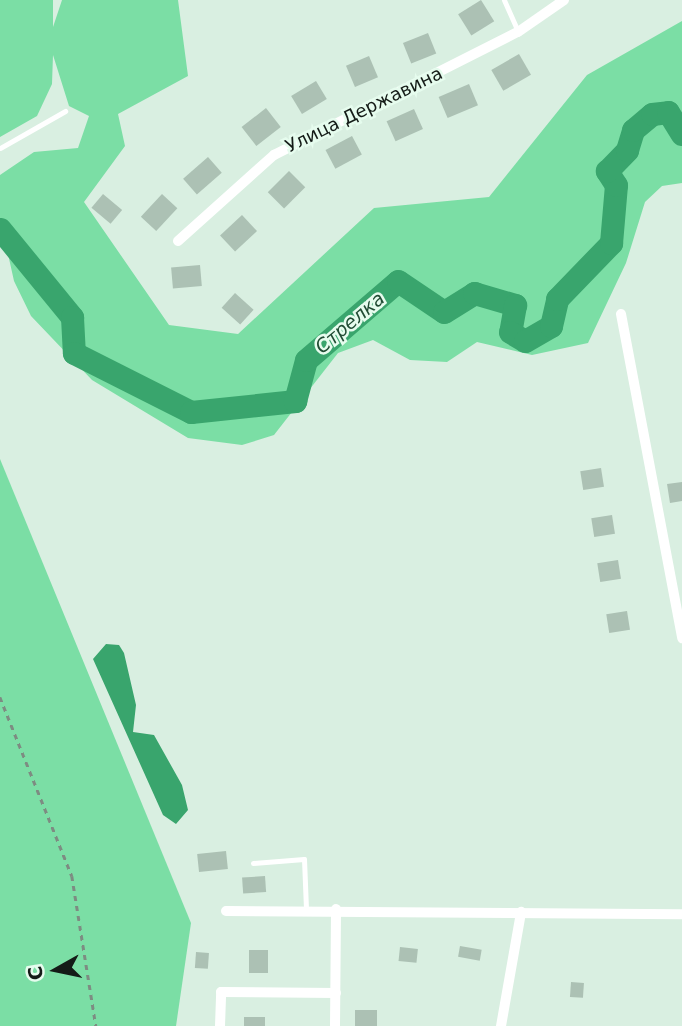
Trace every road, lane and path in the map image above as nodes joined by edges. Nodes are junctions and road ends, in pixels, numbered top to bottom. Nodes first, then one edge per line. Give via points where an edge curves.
1 (504, 0) edge
2 (564, 0) edge
3 (518, 32) junction
4 (65, 111) dead end
5 (0, 148) edge
6 (178, 241) dead end
7 (621, 314) dead end
8 (682, 638) edge
9 (0, 697) edge
10 (254, 863) dead end
11 (306, 909) junction
12 (336, 909) junction
13 (226, 911) dead end
14 (521, 912) junction
15 (682, 914) edge
16 (335, 993) junction
17 (96, 1026) edge
18 (220, 1026) edge
19 (335, 1026) edge
20 (501, 1026) edge

1 - 3 lane
2 - 3 street, Улица Державина
3 - 6 street, Улица Державина via 274,155
4 - 5 lane
7 - 8 street
9 - 17 path via 72,876
10 - 11 lane via 303,859
11 - 12 street
11 - 13 street
12 - 14 street
12 - 16 street
14 - 15 street
14 - 20 street
16 - 18 street via 221,992
16 - 19 street

